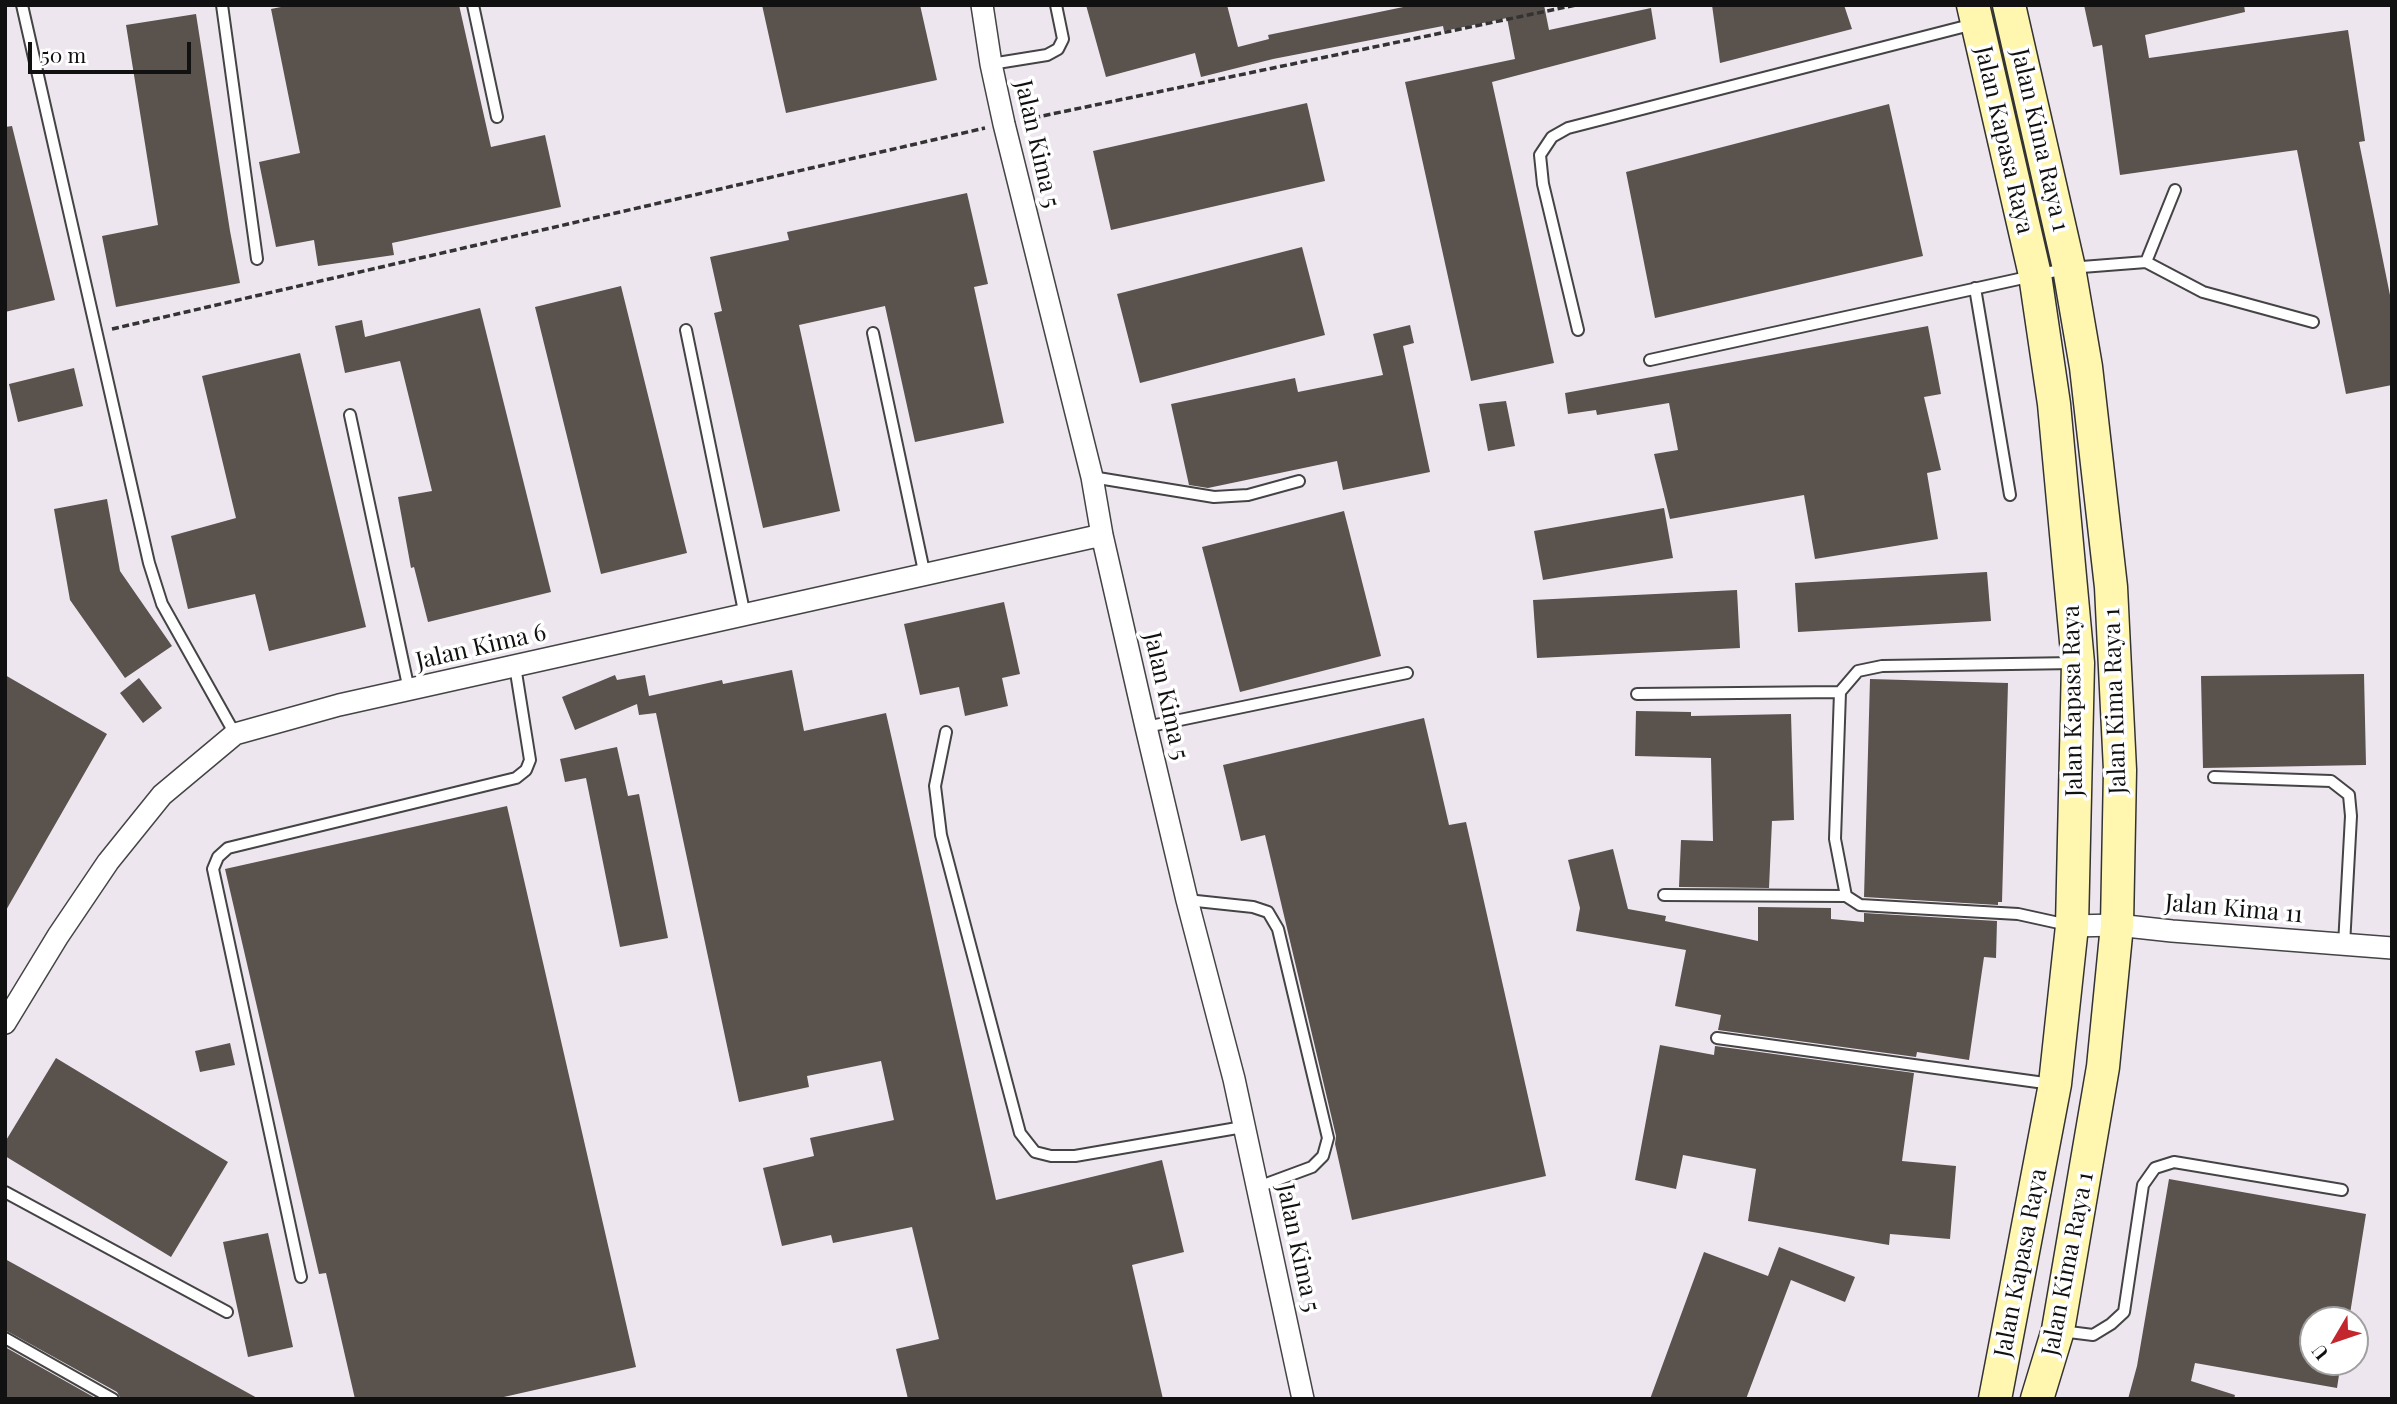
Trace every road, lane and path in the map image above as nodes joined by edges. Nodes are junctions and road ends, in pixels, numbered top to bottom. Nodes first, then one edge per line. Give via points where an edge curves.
1 (22, 5) edge
2 (222, 5) edge
3 (473, 5) edge
4 (982, 5) edge
5 (1056, 5) edge
6 (1576, 5) edge
7 (2009, 5) edge
8 (1975, 14) edge
9 (990, 64) junction
10 (497, 117) dead end
11 (1004, 124) junction
12 (2175, 190) dead end
13 (257, 259) dead end
14 (2146, 262) junction
15 (2069, 268) junction
16 (2035, 275) junction
17 (1975, 288) junction
18 (2313, 322) dead end
19 (686, 330) dead end
20 (1578, 330) dead end
21 (96, 332) junction
22 (873, 333) dead end
23 (1650, 360) dead end
24 (350, 415) dead end
25 (1092, 477) junction
26 (1299, 481) dead end
27 (2010, 495) dead end
28 (1102, 535) junction
29 (925, 576) junction
30 (745, 615) junction
31 (2078, 663) junction
32 (515, 666) junction
33 (1407, 673) dead end
34 (410, 690) junction
35 (1840, 692) junction
36 (1637, 694) dead end
37 (1146, 727) junction
38 (946, 732) dead end
39 (235, 734) junction
40 (2214, 777) dead end
41 (1664, 895) dead end
42 (1846, 896) junction
43 (1187, 900) junction
44 (2117, 925) junction
45 (2072, 926) junction
46 (2344, 945) junction
47 (2392, 948) edge
48 (5, 1023) edge
49 (1717, 1038) dead end
50 (2055, 1084) junction
51 (1243, 1127) junction
52 (1258, 1187) junction
53 (2342, 1190) dead end
54 (5, 1192) edge
55 (301, 1277) dead end
56 (227, 1312) dead end
57 (2058, 1330) junction
58 (5, 1338) edge
59 (113, 1399) edge
60 (1303, 1399) edge
61 (1995, 1399) edge
62 (2037, 1399) edge

1 - 21 lane
2 - 13 lane
3 - 10 lane
4 - 9 street, Jalan Kima 5
5 - 9 lane via 1063,39 1058,49
6 - 11 path
7 - 15 main road, Jalan Kima Raya 1
8 - 16 main road, Jalan Kapasa Raya
8 - 20 lane via 1568,128 1552,137 1540,155 1543,184
9 - 11 street, Jalan Kima 5
11 - 21 path
11 - 25 street, Jalan Kima 5
12 - 14 lane
14 - 15 lane
14 - 18 lane via 2203,292
15 - 16 lane
15 - 44 main road, Jalan Kima Raya 1 via 2086,367 2111,587 2120,770
16 - 17 lane
16 - 31 main road, Jalan Kapasa Raya via 2054,404
17 - 23 lane
17 - 27 lane
19 - 30 lane
21 - 39 lane via 162,604
22 - 29 lane
24 - 34 lane
25 - 26 lane via 1214,497 1248,495
25 - 28 street, Jalan Kima 5
28 - 29 street, Jalan Kima 6
28 - 37 street, Jalan Kima 5
29 - 30 street, Jalan Kima 6
30 - 32 street, Jalan Kima 6
31 - 35 lane via 1882,666 1858,671
31 - 45 main road, Jalan Kapasa Raya
32 - 34 street, Jalan Kima 6
32 - 55 lane via 530,760 516,778 228,848 213,869
33 - 37 lane
34 - 39 street, Jalan Kima 6
35 - 36 lane
35 - 42 lane via 1835,839
37 - 43 street, Jalan Kima 5
38 - 51 lane via 935,786 942,835 1020,1133 1035,1152 1075,1156
39 - 48 street, Jalan Kima 6 via 162,795 115,853
40 - 46 lane via 2330,781 2349,795
41 - 42 lane
42 - 45 lane via 1860,905 2018,914
43 - 51 street, Jalan Kima 5
43 - 52 lane via 1253,906 1268,912 1278,929 1328,1138 1323,1156 1312,1167
44 - 45 street, Jalan Kima 11
44 - 46 street, Jalan Kima 11
44 - 57 main road, Jalan Kima Raya 1 via 2103,1067
45 - 50 main road, Jalan Kapasa Raya
46 - 47 street, Jalan Kima 11
49 - 50 lane
50 - 61 main road, Jalan Kapasa Raya
51 - 52 street, Jalan Kima 5
52 - 60 street, Jalan Kima 5
53 - 57 lane via 2174,1162 2155,1168 2143,1185 2124,1312 2093,1335
54 - 56 lane
57 - 62 main road, Jalan Kima Raya 1
58 - 59 lane

